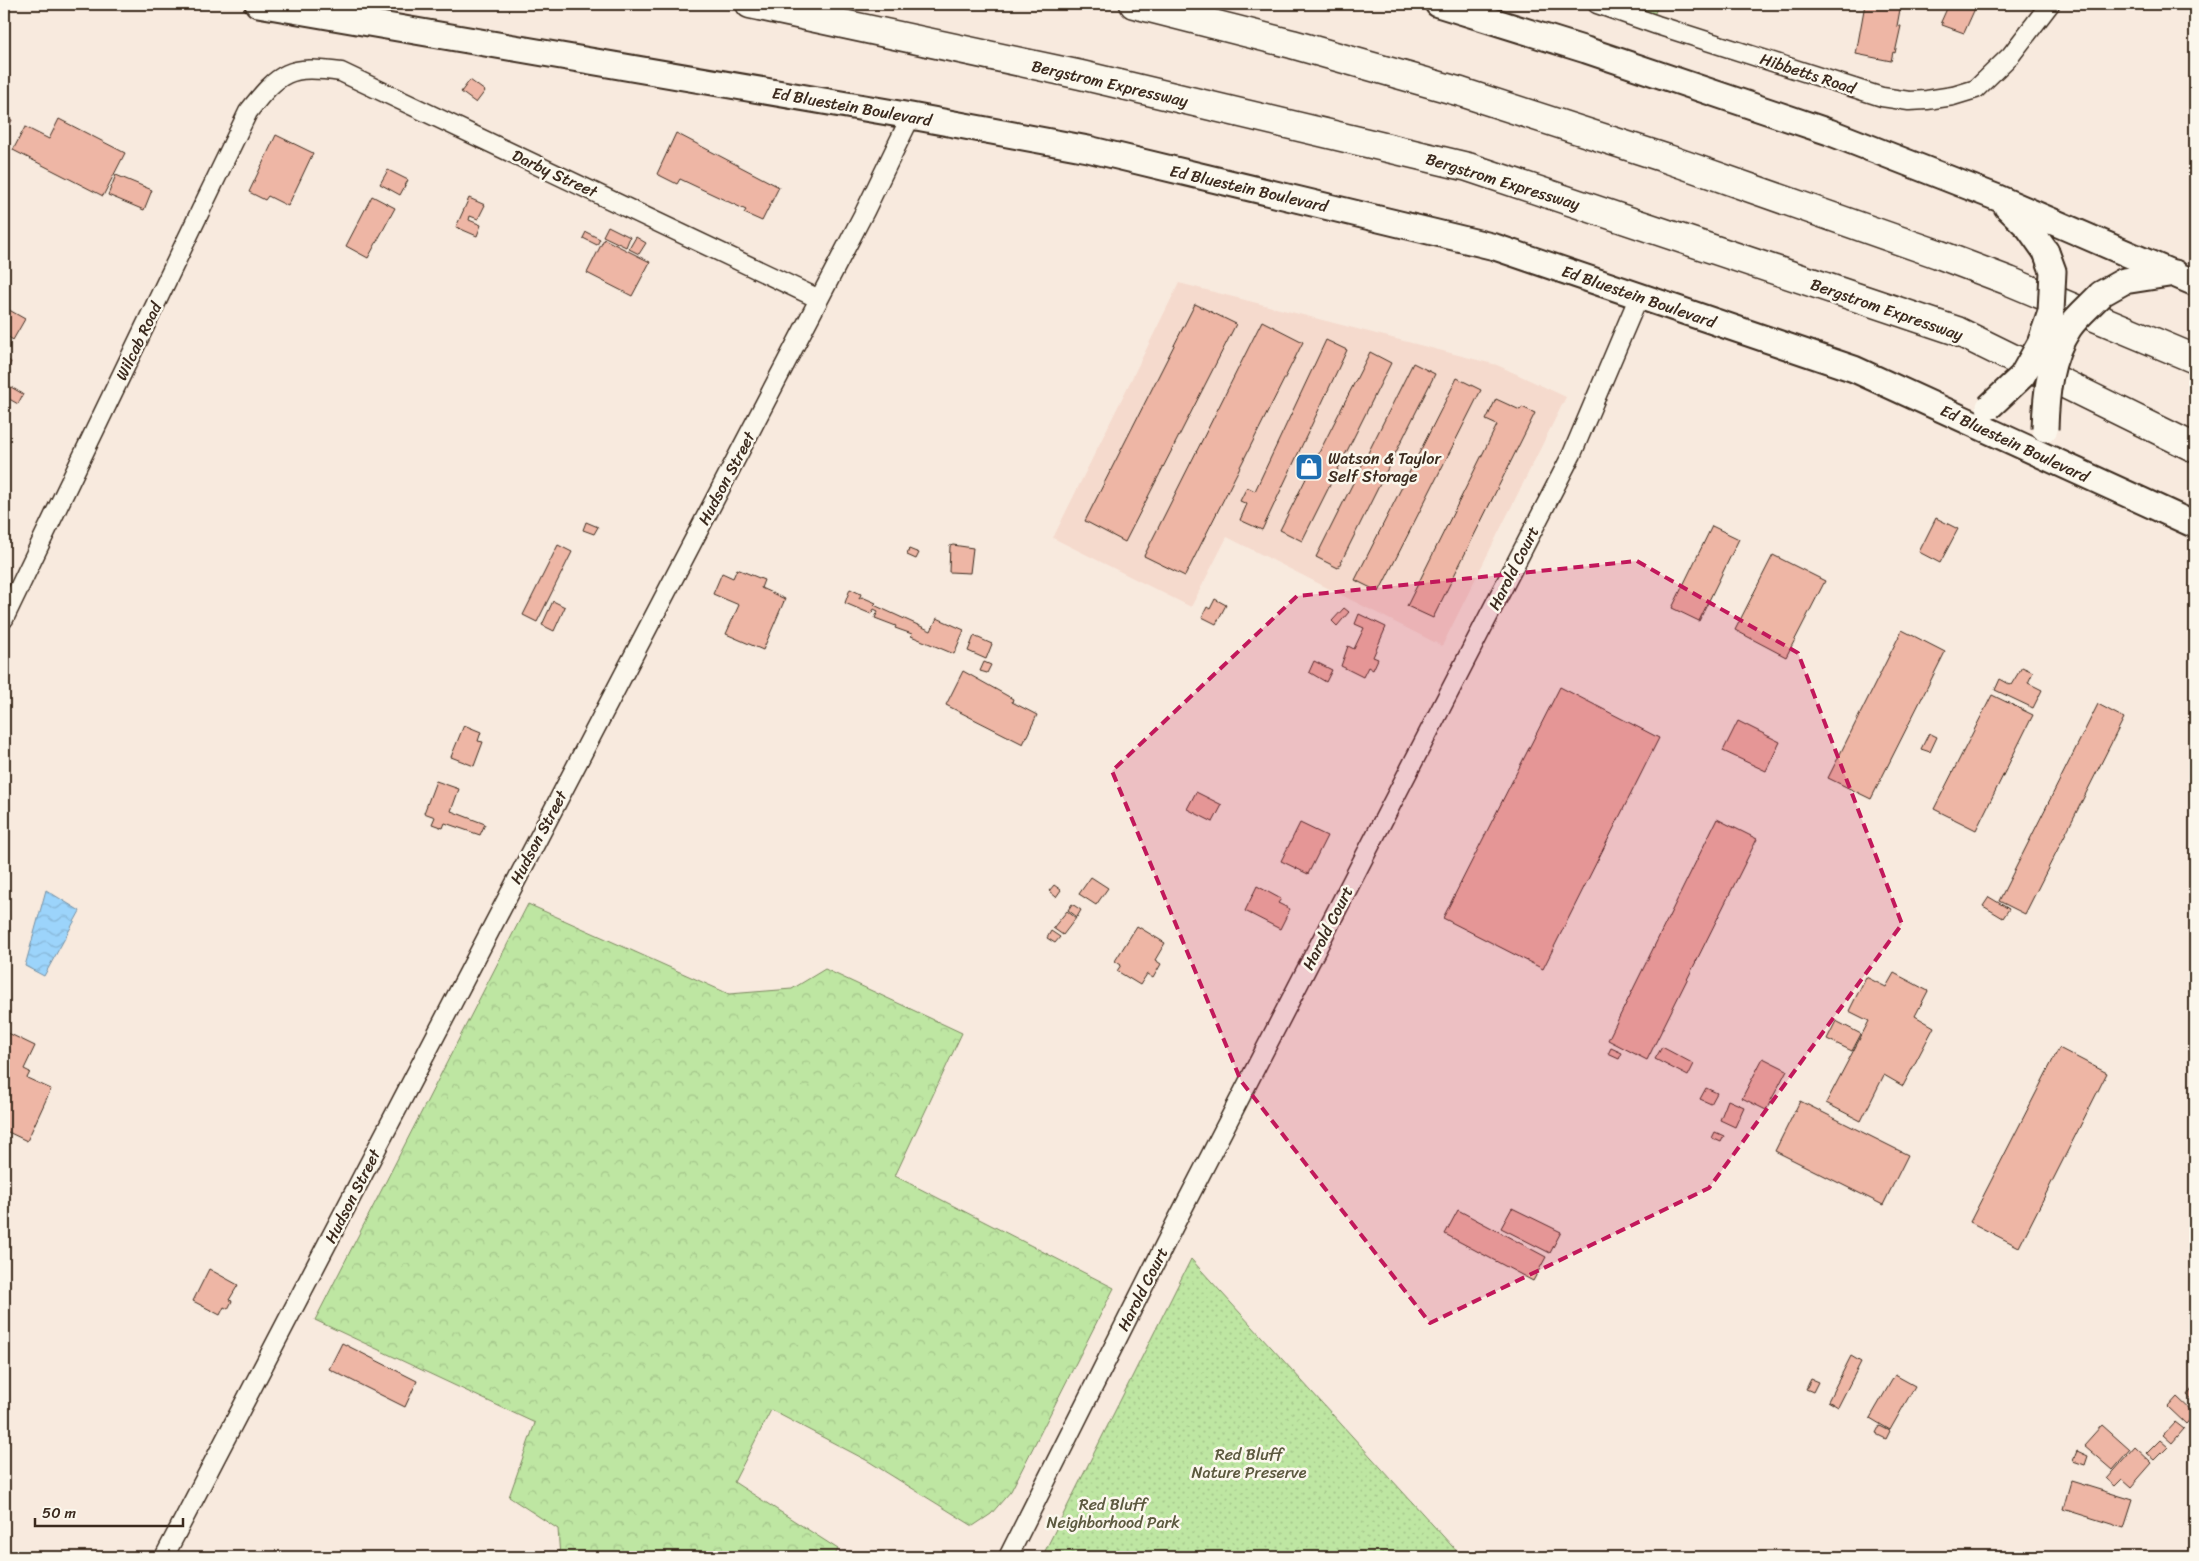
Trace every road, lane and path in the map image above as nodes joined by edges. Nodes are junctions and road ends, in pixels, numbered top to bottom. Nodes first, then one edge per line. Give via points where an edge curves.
1 (258, 4) edge
2 (750, 4) edge
3 (1134, 4) edge
4 (1438, 4) edge
5 (1597, 4) edge
6 (2050, 4) edge
7 (286, 73) joint
8 (911, 116) junction
9 (1998, 198) junction
10 (2185, 278) edge
11 (1639, 296) junction
12 (819, 299) junction
13 (2195, 359) edge
14 (1947, 411) junction
15 (2195, 448) edge
16 (2077, 472) junction
17 (2195, 525) edge
18 (4, 619) edge
19 (164, 1557) edge
20 (1008, 1557) edge

1 - 8 main road, Ed Bluestein Boulevard
2 - 15 highway, Bergstrom Expressway via 1081,75 1468,166 1957,331
3 - 13 highway via 1452,89 1668,159 1938,254
4 - 9 main road via 1829,132
5 - 6 street, Hibbetts Road via 1882,97 1909,102 1976,89 2011,55
7 - 12 street, Darby Street via 312,68 341,72
7 - 18 street, Wilcab Road via 266,89 248,112
8 - 11 main road, Ed Bluestein Boulevard via 1088,149 1495,247
8 - 12 street, Hudson Street
9 - 10 main road
9 - 14 main road, bridge via 2029,228 2046,252 2053,271 2052,312 2040,344 2022,376 1989,407 1974,411
10 - 16 main road, bridge via 2124,281 2101,294 2069,328 2056,355 2046,392 2044,429 2054,450
11 - 14 main road, Ed Bluestein Boulevard via 1854,369
11 - 20 street, Harold Court via 1572,454 1174,1226
12 - 19 street, Hudson Street
14 - 16 main road, Ed Bluestein Boulevard
16 - 17 main road, Ed Bluestein Boulevard

